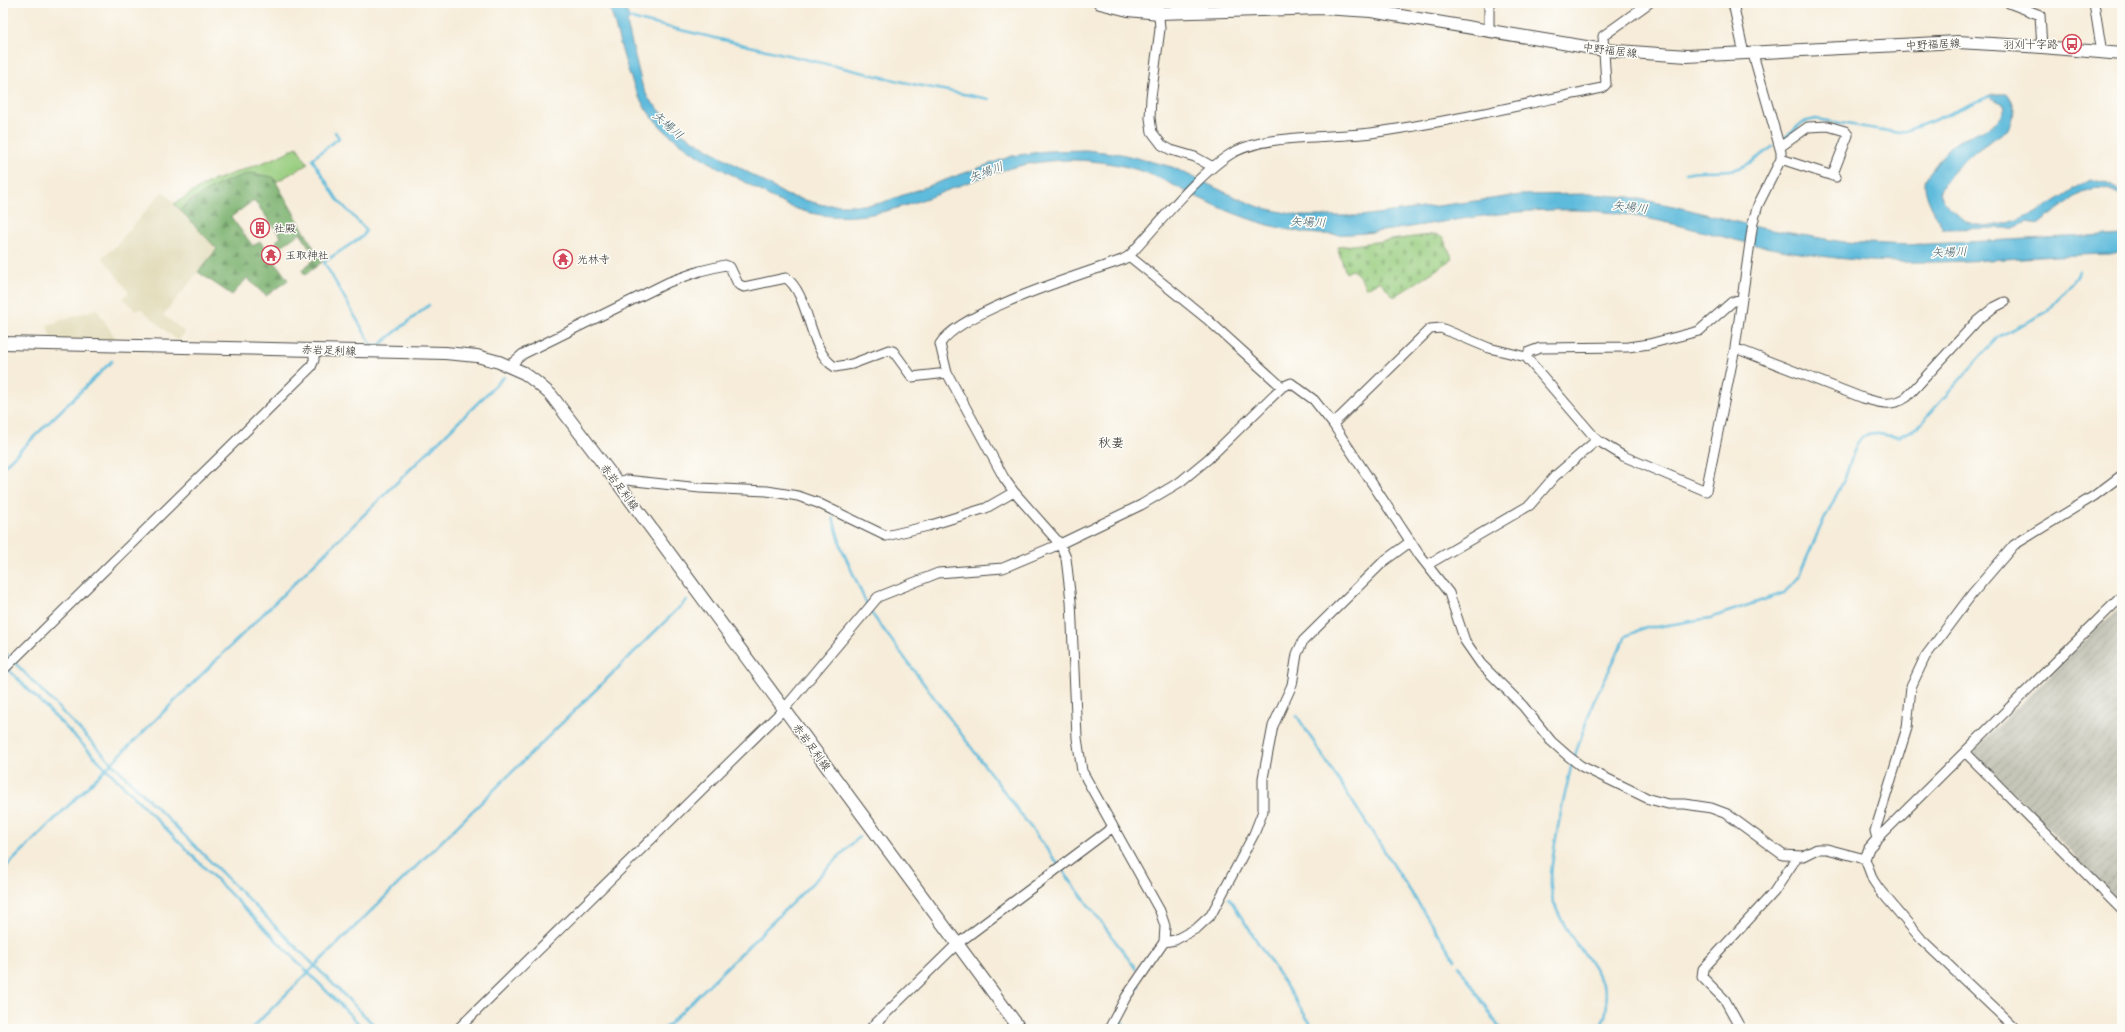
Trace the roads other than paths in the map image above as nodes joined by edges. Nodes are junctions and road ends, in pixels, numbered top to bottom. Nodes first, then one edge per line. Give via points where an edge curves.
1 (1100, 3) edge
2 (1489, 3) edge
3 (1649, 3) edge
4 (1733, 3) edge
5 (2009, 3) edge
6 (2094, 3) edge
7 (1371, 7) edge
8 (1159, 8) edge
9 (1489, 31) junction
10 (2042, 47) junction
11 (1604, 50) junction
12 (2102, 53) junction
13 (1748, 54) junction
14 (2122, 54) edge
15 (1780, 147) junction
16 (1781, 158) junction
17 (1212, 167) junction
18 (1129, 256) junction
19 (1741, 299) junction
20 (2005, 302) dead end
21 (3, 343) edge
22 (1735, 348) junction
23 (314, 350) junction
24 (1526, 357) junction
25 (509, 366) junction
26 (947, 373) junction
27 (1282, 387) junction
28 (1333, 424) junction
29 (1597, 440) junction
30 (2122, 475) edge
31 (617, 482) junction
32 (1014, 492) junction
33 (1410, 542) junction
34 (1060, 544) junction
35 (1427, 565) junction
36 (2122, 596) edge
37 (3, 670) edge
38 (784, 709) junction
39 (1965, 752) junction
40 (1113, 827) junction
41 (1878, 839) junction
42 (1797, 857) junction
43 (1865, 858) junction
44 (2122, 910) edge
45 (1164, 942) junction
46 (957, 944) junction
47 (458, 1029) edge
48 (870, 1029) edge
49 (1020, 1029) edge
50 (1109, 1029) edge
51 (1741, 1029) edge
52 (2016, 1029) edge

1 - 8 main road, 中野福居線 via 1128,10
2 - 9 street
3 - 11 street via 1603,36
4 - 13 street
5 - 10 street via 2040,15
6 - 12 street
7 - 8 main road, 中野福居線
7 - 9 main road, 中野福居線
8 - 17 street via 1160,29 1150,118 1152,132 1166,147 1195,157
9 - 11 main road, 中野福居線
10 - 12 main road, 中野福居線
10 - 13 main road, 中野福居線 via 1958,42
11 - 13 main road, 中野福居線 via 1687,56
11 - 17 street via 1606,84 1602,88 1370,133 1258,143 1234,152
12 - 14 main road, 中野福居線
13 - 15 street
15 - 16 street
15 - 16 street via 1808,127 1828,126 1845,131 1848,135 1834,176
16 - 19 street via 1758,204
17 - 18 street
18 - 26 street via 1015,298 957,327 944,337 940,344
18 - 27 street via 1207,319
19 - 22 street
19 - 24 street via 1732,302 1699,331 1628,347 1540,348 1529,352
20 - 22 street via 1977,321 1907,397 1895,404 1863,398
21 - 23 main road, 赤岩足利線
22 - 29 street via 1706,491 1623,456
23 - 25 main road, 赤岩足利線 via 477,356
23 - 37 street via 311,367
24 - 28 street via 1489,348 1441,328 1433,328
24 - 29 street
25 - 26 street via 523,354 669,282 725,265 730,268 738,284 744,287 786,278 792,282 799,293 811,330 827,360 835,367 852,364 889,350 893,351 912,377
25 - 31 main road, 赤岩足利線 via 524,373 551,395
26 - 32 street
27 - 28 street via 1291,383 1299,386
27 - 34 street via 1208,459 1180,482 1141,505
28 - 33 street via 1402,526
29 - 35 street via 1556,476 1530,505
30 - 41 street via 2094,496 2014,545 1972,594 1925,657 1911,687 1907,728 1875,831
31 - 32 street via 626,480 700,488 767,491 798,496 886,536 986,508
31 - 38 main road, 赤岩足利線
32 - 34 street
33 - 35 street
33 - 45 street via 1384,561 1303,641 1297,654 1292,685 1273,726 1263,778 1263,811 1254,834 1210,915 1197,928 1175,940
34 - 38 street via 1003,568 938,573 878,597
34 - 40 street via 1068,568 1071,601 1079,759 1082,771
35 - 42 street via 1449,593 1465,641 1481,664 1523,706 1551,741 1578,764 1649,799 1668,804 1711,808 1727,814 1783,855
36 - 39 street
38 - 46 main road, 赤岩足利線
38 - 47 street
39 - 41 street
39 - 44 street
40 - 45 street via 1160,911 1165,926
40 - 46 street
41 - 43 street
42 - 43 street via 1817,849 1827,849
42 - 51 street via 1774,892 1703,969 1702,977 1725,1000
43 - 52 street via 1872,880 1922,940
45 - 50 street via 1126,997
46 - 48 street
46 - 49 main road, 赤岩足利線

